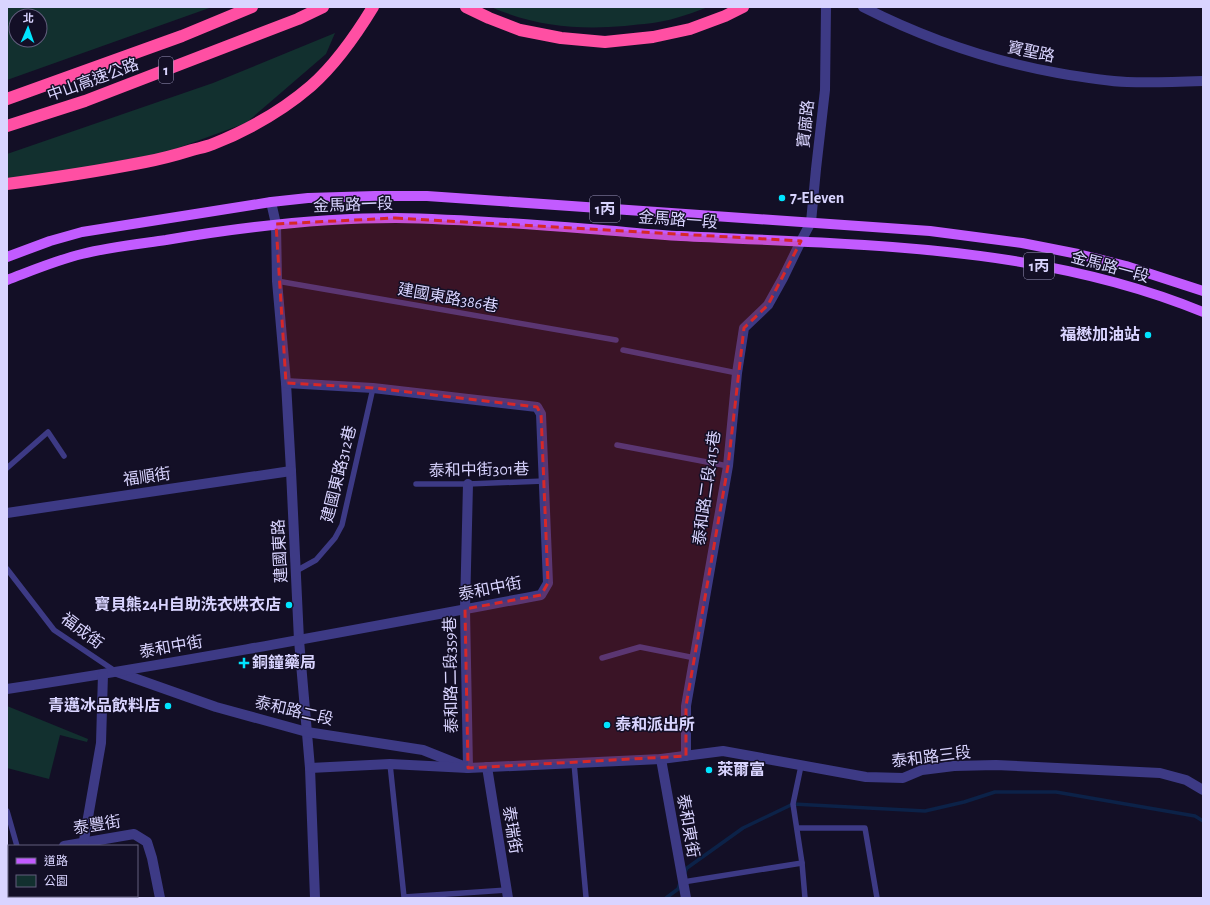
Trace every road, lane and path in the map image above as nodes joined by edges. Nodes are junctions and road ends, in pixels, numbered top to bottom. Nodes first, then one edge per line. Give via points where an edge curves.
1 (252, 7) edge
2 (323, 7) edge
3 (373, 7) edge
4 (466, 7) edge
5 (743, 7) edge
6 (826, 7) edge
7 (863, 7) edge
8 (1203, 81) edge
9 (7, 99) edge
10 (7, 126) edge
11 (7, 184) edge
12 (271, 202) junction
13 (810, 222) junction
14 (276, 224) junction
15 (801, 241) junction
16 (7, 257) edge
17 (7, 280) edge
18 (277, 281) junction
19 (1203, 291) edge
20 (1203, 312) edge
21 (616, 340) dead end
22 (623, 350) dead end
23 (737, 373) junction
24 (286, 383) junction
25 (373, 388) junction
26 (617, 445) dead end
27 (64, 456) dead end
28 (728, 466) junction
29 (7, 468) edge
30 (291, 471) junction
31 (544, 481) junction
32 (416, 484) dead end
33 (468, 484) junction
34 (7, 513) edge
35 (7, 569) edge
36 (296, 571) junction
37 (465, 609) junction
38 (299, 640) junction
39 (602, 658) dead end
40 (694, 658) junction
41 (115, 671) junction
42 (102, 674) junction
43 (7, 689) edge
44 (307, 732) junction
45 (686, 756) junction
46 (661, 759) junction
47 (574, 763) junction
48 (390, 764) junction
49 (802, 766) junction
50 (487, 767) junction
51 (310, 768) junction
52 (468, 768) junction
53 (1203, 790) edge
54 (7, 812) edge
55 (797, 828) junction
56 (83, 844) edge
57 (17, 845) edge
58 (802, 863) junction
59 (683, 882) junction
60 (508, 894) edge
61 (586, 897) edge
62 (160, 898) edge
63 (316, 898) edge
64 (686, 898) edge
65 (805, 898) edge
66 (877, 898) edge

1 - 9 highway, 中山高速公路 / 1 via 182,36
2 - 10 highway, 中山高速公路 / 1 via 85,102
3 - 11 highway via 347,46 312,85 275,113 246,130 211,145 164,158 113,169
4 - 5 highway via 520,30 561,38 605,42 690,29
6 - 13 street, 寶廍路 via 825,90
7 - 8 street, 寶聖路 via 927,36 997,60 1027,67 1086,78 1126,82
12 - 13 main road, 金馬路一段 / 1丙 via 316,198 427,196
12 - 14 street, 建國東路
12 - 16 main road, 金馬路一段 / 1丙 via 82,232
13 - 15 street, 寶廍路
13 - 19 main road, 金馬路一段 / 1丙 via 930,231 1022,243 1126,266
14 - 15 main road, 金馬路一段 / 1丙 via 395,218
14 - 17 main road, 金馬路一段 / 1丙 via 81,254
14 - 18 street, 建國東路
15 - 20 main road, 金馬路一段 / 1丙 via 871,245 1020,262 1083,274 1132,287
15 - 23 street, 泰和路二段415巷 via 768,305 744,328
18 - 21 lane, 建國東路386巷
18 - 24 street, 建國東路
22 - 23 lane
23 - 28 street, 泰和路二段415巷
24 - 25 street, 泰和中街
24 - 30 street, 建國東路
25 - 31 street, 泰和中街 via 537,407 541,414
25 - 36 lane, 建國東路312巷 via 342,525 335,538 316,560
26 - 28 lane
27 - 29 lane via 48,432
28 - 40 street, 泰和路二段415巷
30 - 34 street, 福順街
30 - 36 street, 建國東路
31 - 33 lane, 泰和中街301巷
31 - 37 street, 泰和中街 via 548,583 541,595
32 - 33 lane, 泰和中街301巷
33 - 37 street, 泰和路二段359巷
35 - 41 lane, 福成街 via 54,630
36 - 38 street, 建國東路
37 - 38 street, 泰和中街
37 - 52 street, 泰和路二段359巷
38 - 41 street, 泰和中街
38 - 44 street, 建國東路
39 - 40 lane via 640,647
40 - 45 street, 泰和路二段415巷 via 686,706
41 - 42 street, 泰和中街
41 - 44 street, 泰和路二段 via 216,707
42 - 43 street, 泰和中街
42 - 56 street via 101,743
44 - 51 street, 建國東路
44 - 52 street, 泰和路二段 via 423,750
45 - 46 street, 泰和路二段
45 - 49 street, 泰和路三段 via 723,751
46 - 47 street, 泰和路二段
46 - 59 street, 泰和東街
47 - 50 street, 泰和路二段
47 - 61 lane
48 - 51 street, 泰和路二段
48 - 52 street, 泰和路二段
48 - 60 lane via 404,897
49 - 53 street, 泰和路三段 via 866,777 903,778 922,770 954,766 996,765 1111,770 1160,773 1186,780
49 - 55 lane via 793,804
50 - 52 street, 泰和路二段
50 - 60 street, 泰瑞街
51 - 63 street, 建國東路
54 - 57 lane
55 - 58 lane
55 - 66 lane via 865,828
56 - 62 street, 泰豐街 via 134,834 147,842
58 - 59 lane
58 - 65 lane
59 - 64 street, 泰和東街

